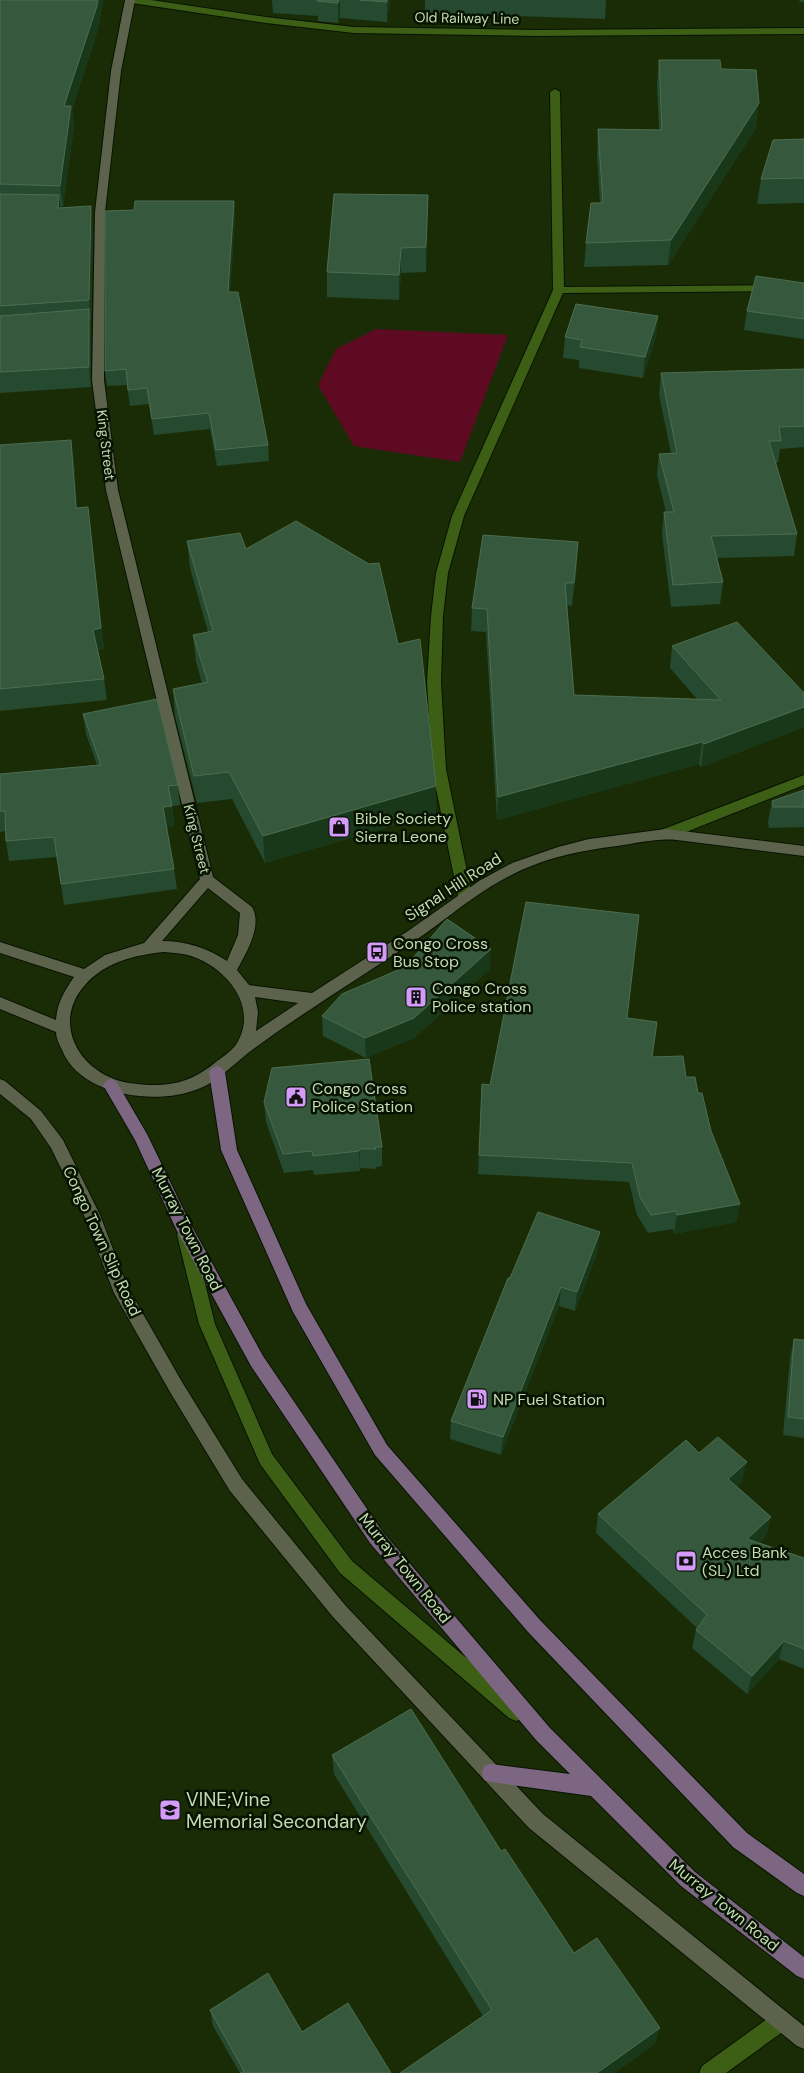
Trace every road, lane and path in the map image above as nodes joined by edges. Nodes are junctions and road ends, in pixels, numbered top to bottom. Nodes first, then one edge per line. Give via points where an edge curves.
1 (131, 0) edge
2 (804, 31) edge
3 (555, 92) dead end
4 (804, 288) edge
5 (559, 290) junction
6 (804, 780) edge
7 (666, 834) junction
8 (804, 851) edge
9 (208, 880) junction
10 (465, 896) junction
11 (0, 947) edge
12 (148, 948) junction
13 (230, 970) junction
14 (86, 975) junction
15 (245, 990) junction
16 (313, 999) junction
17 (0, 1004) edge
18 (62, 1028) junction
19 (238, 1052) junction
20 (216, 1072) junction
21 (111, 1085) junction
22 (0, 1086) edge
23 (182, 1224) junction
24 (543, 1734) junction
25 (491, 1772) junction
26 (597, 1788) junction
27 (804, 1886) edge
28 (804, 1969) edge
29 (782, 2021) junction
30 (804, 2039) edge
31 (709, 2073) edge

1 - 2 street, Old Railway Line via 354,30 535,33
1 - 9 main road, King Street via 116,71 96,212 93,325 112,490
3 - 5 street
4 - 5 street
5 - 10 street via 458,516 442,572 434,682 439,769
6 - 7 street
7 - 8 main road, Signal Hill Road
7 - 10 main road, Signal Hill Road via 577,846 510,870
9 - 12 main road, King Street
9 - 13 main road, King Street via 247,912 247,935
10 - 16 main road, Signal Hill Road via 412,935
11 - 14 main road
12 - 13 main road via 189,950
12 - 14 main road via 105,962
13 - 15 main road
14 - 18 main road via 72,990 64,1009
15 - 16 main road
15 - 19 main road via 251,1010 249,1032
16 - 19 main road, Signal Hill Road
17 - 18 main road
18 - 21 main road via 69,1051 85,1071
19 - 20 main road
20 - 21 main road via 193,1085 165,1091 136,1092
20 - 27 main road via 229,1150 299,1307 381,1450 534,1626 740,1840
21 - 23 main road, Murray Town Road via 142,1138
22 - 25 main road, Congo Town Slip Road via 36,1115 57,1144 92,1215 120,1288 236,1485 339,1611
23 - 24 main road, Murray Town Road via 257,1361 376,1537
23 - 24 street via 207,1324 266,1459 346,1567
24 - 26 main road, Murray Town Road
25 - 26 main road
25 - 29 main road, Congo Town Slip Road via 536,1821
26 - 28 main road, Murray Town Road via 688,1879
29 - 30 main road, Congo Town Slip Road
29 - 31 street

